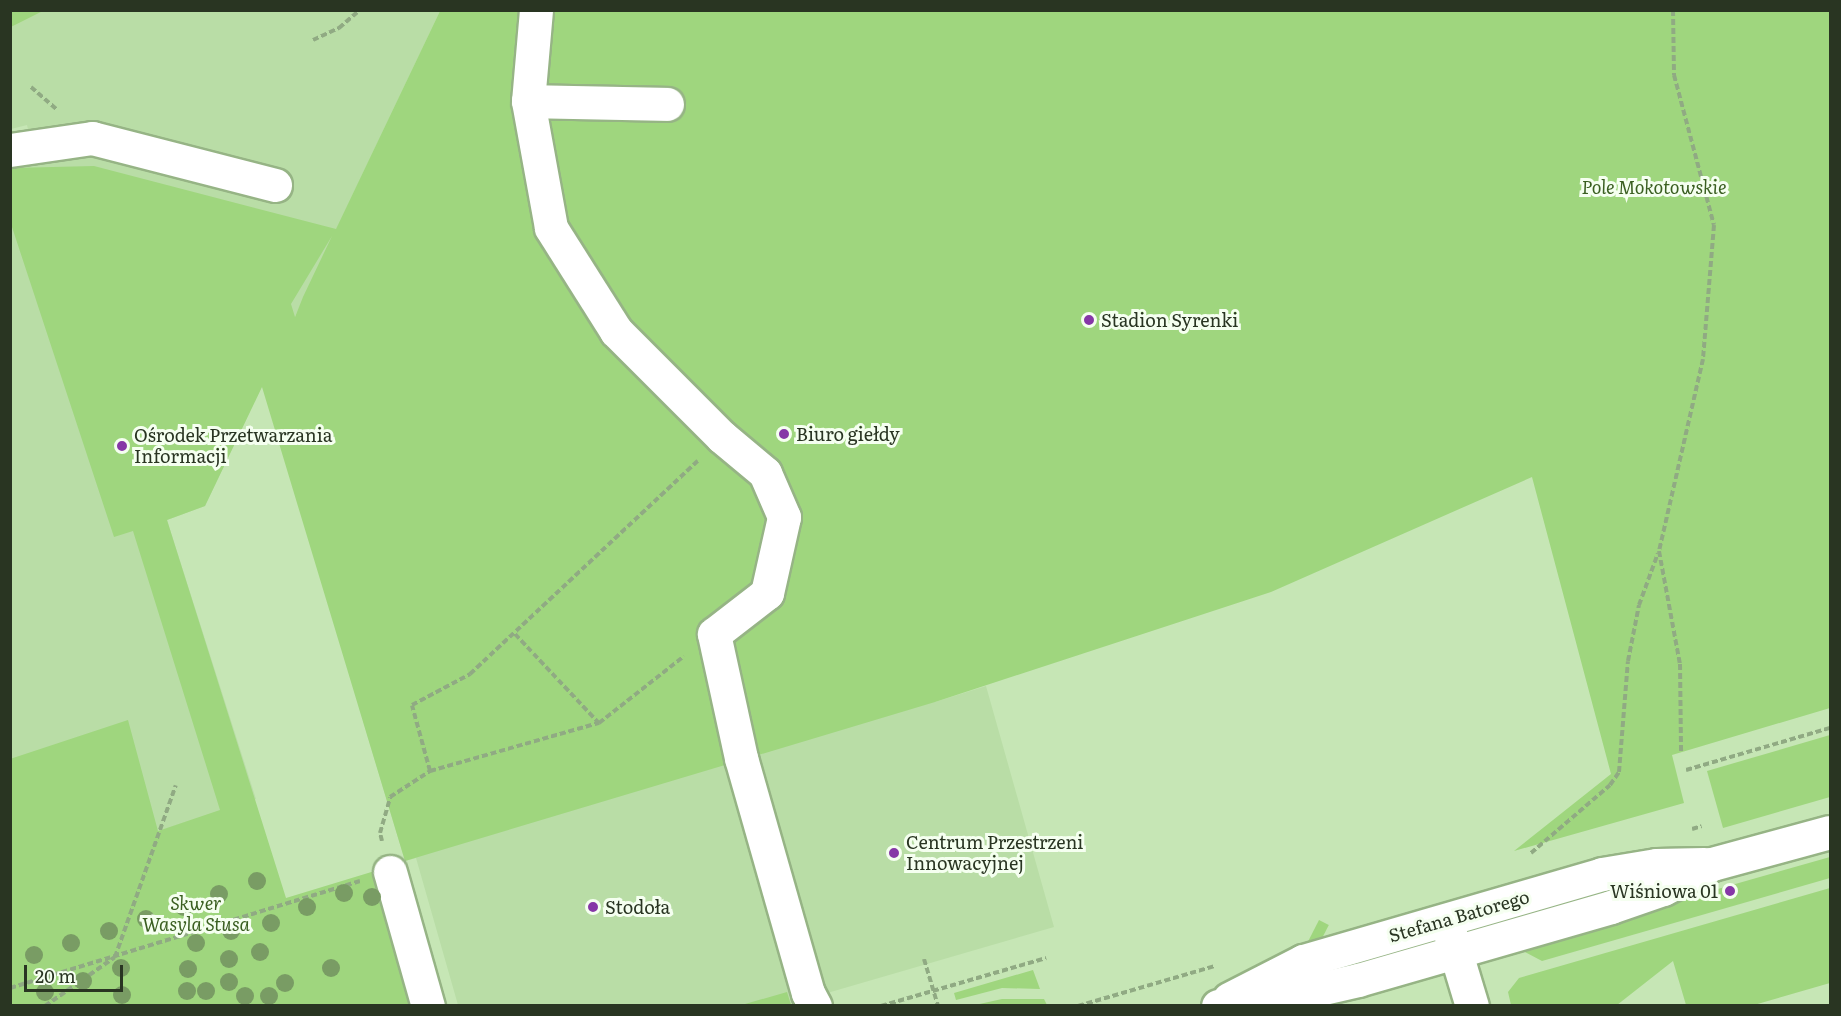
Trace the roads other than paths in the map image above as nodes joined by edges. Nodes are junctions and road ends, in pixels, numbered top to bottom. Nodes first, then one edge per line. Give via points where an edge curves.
1 (536, 10) edge
2 (528, 101) junction
3 (668, 104) dead end
4 (10, 150) edge
5 (275, 185) dead end
6 (1830, 832) edge
7 (1712, 864) junction
8 (390, 872) road end
9 (1445, 920) junction
10 (1456, 952) junction
11 (428, 1005) edge
12 (815, 1005) edge
13 (1218, 1005) edge
14 (1472, 1005) edge

1 - 2 street
2 - 3 street
2 - 12 street via 551,228 616,331 722,437 765,473 784,517 767,593 714,634 741,758 807,993
4 - 5 street via 92,138
6 - 7 street, Stefana Batorego
7 - 9 street, Stefana Batorego via 1656,865 1602,874
7 - 10 street, Stefana Batorego via 1664,888 1611,907
8 - 11 street
9 - 10 street
9 - 13 street, Stefana Batorego via 1303,961
10 - 13 street, Stefana Batorego via 1316,991
10 - 14 street

